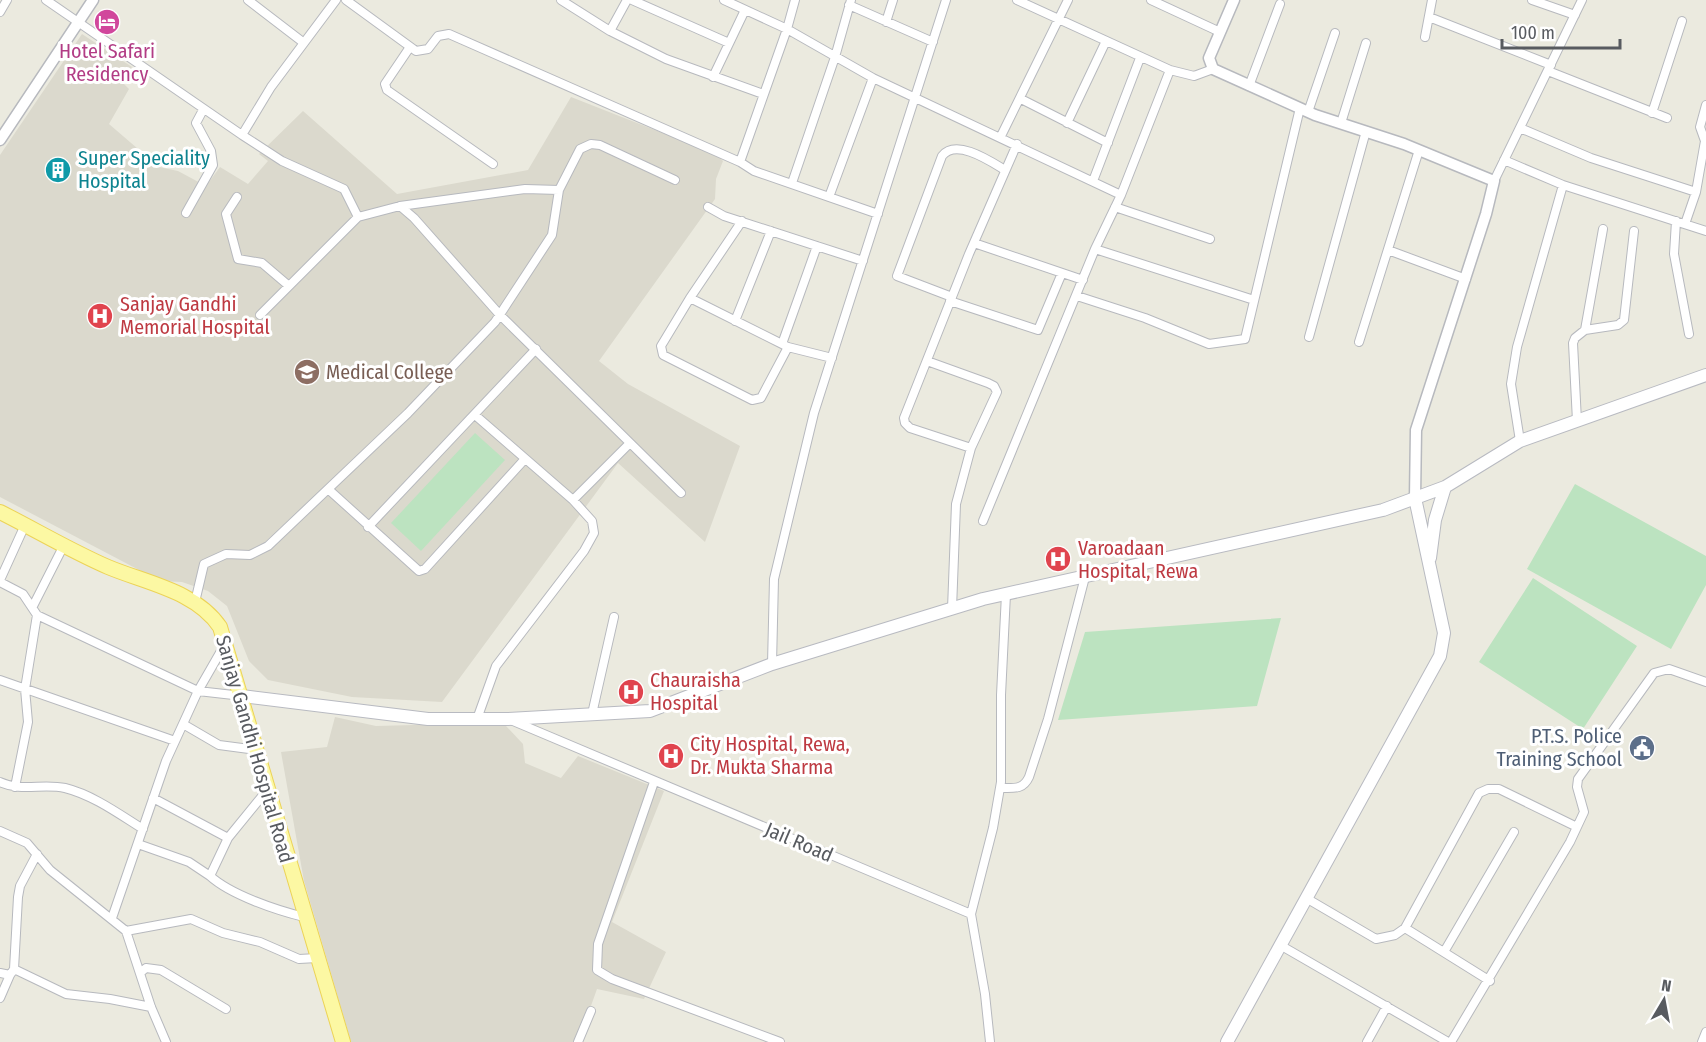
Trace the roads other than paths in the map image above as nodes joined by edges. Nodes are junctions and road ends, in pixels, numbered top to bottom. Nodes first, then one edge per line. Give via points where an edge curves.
1 (7, 0) edge
2 (46, 0) edge
3 (93, 0) edge
4 (248, 0) edge
5 (336, 0) edge
6 (346, 0) edge
7 (561, 0) edge
8 (627, 0) edge
9 (632, 0) edge
10 (724, 0) edge
11 (795, 0) edge
12 (893, 0) edge
13 (946, 0) edge
14 (1017, 0) edge
15 (1068, 0) edge
16 (1151, 0) edge
17 (1234, 0) edge
18 (1532, 0) edge
19 (1582, 0) edge
20 (1429, 1) edge
21 (850, 2) edge
22 (1280, 4) dead end
23 (745, 10) junction
24 (0, 12) edge
25 (1575, 15) junction
26 (1429, 17) junction
27 (1059, 19) junction
28 (80, 21) junction
29 (1682, 21) dead end
30 (886, 22) junction
31 (787, 29) junction
32 (610, 32) junction
33 (1220, 32) junction
34 (1335, 33) dead end
35 (1425, 37) dead end
36 (1106, 41) junction
37 (933, 42) junction
38 (303, 43) junction
39 (729, 43) junction
40 (1366, 43) dead end
41 (410, 47) junction
42 (835, 57) junction
43 (1140, 58) junction
44 (1549, 68) junction
45 (1213, 69) junction
46 (1170, 70) junction
47 (713, 77) junction
48 (873, 78) junction
49 (1249, 86) junction
50 (763, 94) junction
51 (916, 97) junction
52 (1021, 99) junction
53 (1706, 105) edge
54 (203, 110) junction
55 (1304, 110) junction
56 (1652, 113) junction
57 (1667, 118) dead end
58 (1067, 123) junction
59 (1341, 123) junction
60 (1520, 128) junction
61 (1366, 131) junction
62 (242, 135) junction
63 (1001, 136) junction
64 (0, 140) edge
65 (1706, 141) edge
66 (1108, 143) junction
67 (1017, 144) junction
68 (1419, 150) junction
69 (1504, 160) junction
70 (740, 162) junction
71 (493, 164) dead end
72 (1005, 170) junction
73 (675, 180) dead end
74 (1093, 181) junction
75 (1494, 181) junction
76 (792, 183) junction
77 (1563, 185) junction
78 (559, 190) junction
79 (1696, 192) junction
80 (1121, 195) junction
81 (829, 196) junction
82 (237, 197) dead end
83 (400, 206) junction
84 (708, 207) dead end
85 (1115, 207) junction
86 (186, 213) dead end
87 (878, 214) junction
88 (358, 217) junction
89 (742, 221) junction
90 (1676, 221) junction
91 (1685, 224) junction
92 (1603, 229) dead end
93 (771, 231) junction
94 (1634, 231) dead end
95 (1706, 231) edge
96 (1210, 238) dead end
97 (974, 243) junction
98 (817, 246) junction
99 (1095, 249) junction
100 (1388, 250) junction
101 (863, 261) junction
102 (1062, 273) junction
103 (1466, 279) junction
104 (1083, 280) junction
105 (289, 286) junction
106 (1077, 296) junction
107 (690, 298) junction
108 (951, 299) junction
109 (1254, 300) junction
110 (260, 315) dead end
111 (501, 315) junction
112 (735, 321) junction
113 (1585, 330) junction
114 (1689, 334) dead end
115 (1309, 337) dead end
116 (1359, 342) dead end
117 (785, 346) junction
118 (536, 350) junction
119 (832, 358) junction
120 (927, 361) junction
121 (1706, 375) edge
122 (475, 415) junction
123 (1577, 421) junction
124 (1520, 441) junction
125 (630, 443) junction
126 (971, 448) junction
127 (524, 460) junction
128 (1445, 487) junction
129 (328, 489) junction
130 (681, 494) dead end
131 (1415, 498) junction
132 (573, 500) junction
133 (0, 512) edge
134 (983, 520) dead end
135 (24, 525) junction
136 (368, 527) junction
137 (64, 545) junction
138 (1430, 562) junction
139 (1084, 577) junction
140 (0, 581) edge
141 (1006, 594) junction
142 (195, 602) junction
143 (952, 609) junction
144 (35, 610) junction
145 (614, 618) dead end
146 (225, 644) junction
147 (772, 664) junction
148 (0, 680) edge
149 (1706, 682) edge
150 (25, 689) junction
151 (198, 691) junction
152 (242, 696) junction
153 (592, 714) junction
154 (477, 719) junction
155 (508, 719) junction
156 (183, 724) junction
157 (176, 741) junction
158 (257, 750) junction
159 (654, 782) junction
160 (6, 786) edge
161 (1000, 788) junction
162 (268, 789) junction
163 (153, 798) junction
164 (1577, 827) junction
165 (143, 829) junction
166 (0, 831) edge
167 (1514, 832) dead end
168 (228, 838) junction
169 (138, 844) junction
170 (37, 854) junction
171 (210, 876) junction
172 (1306, 898) junction
173 (971, 914) junction
174 (304, 917) junction
175 (112, 918) junction
176 (1405, 927) junction
177 (126, 931) junction
178 (1280, 945) junction
179 (1444, 952) junction
180 (317, 958) junction
181 (12, 972) junction
182 (0, 973) edge
183 (140, 973) junction
184 (1490, 981) junction
185 (0, 998) edge
186 (1387, 1006) junction
187 (151, 1007) junction
188 (226, 1009) dead end
189 (591, 1011) dead end
190 (1706, 1032) edge
191 (166, 1042) edge
192 (343, 1042) edge
193 (578, 1042) edge
194 (780, 1042) edge
195 (990, 1042) edge
196 (1227, 1042) edge
197 (1367, 1042) edge
198 (1449, 1042) edge
199 (1702, 1042) edge

1 - 24 street
2 - 28 street
3 - 28 street
4 - 38 street
5 - 38 street
6 - 41 street
7 - 32 street
8 - 32 street
9 - 39 street
10 - 23 street
11 - 31 street
12 - 30 street
13 - 37 street
14 - 27 street
15 - 27 street
16 - 33 street
17 - 33 street
18 - 25 street
19 - 25 street
20 - 26 street
21 - 30 street
21 - 42 street
22 - 49 street
23 - 31 street
23 - 39 street
25 - 44 street
26 - 35 street
26 - 44 street
27 - 36 street
27 - 52 street
28 - 54 street
28 - 64 street
29 - 56 street
30 - 37 street
31 - 42 street
31 - 50 street
32 - 47 street
33 - 45 street via 1209,58
34 - 55 street
36 - 43 street
36 - 58 street
37 - 51 street
38 - 62 street
39 - 47 street
40 - 59 street
41 - 70 street via 422,52 438,36 448,34
41 - 71 street via 385,84 387,90
42 - 48 street
42 - 76 street
43 - 46 street
43 - 66 street
44 - 56 street
44 - 60 street
45 - 46 street via 1194,76
45 - 49 street
46 - 80 street
47 - 50 street
48 - 51 street
48 - 81 street
49 - 55 street
50 - 70 street
51 - 63 street
51 - 87 street
52 - 58 street
52 - 63 street
53 - 65 street via 1700,127
54 - 62 street
54 - 86 street via 195,123 211,151 213,165
55 - 59 street
55 - 109 street
56 - 57 street
58 - 66 street
59 - 61 street
60 - 69 street
60 - 79 street via 1591,158
61 - 68 street
61 - 115 street
62 - 88 street via 282,161 344,189
63 - 67 street
65 - 79 street
66 - 74 street
67 - 72 street
67 - 74 street
68 - 75 street
68 - 100 street
69 - 75 street
69 - 77 street
70 - 76 street via 754,171
72 - 97 street
72 - 108 street via 957,148 942,156 897,276
73 - 78 street via 591,144 580,149
74 - 80 street
75 - 103 street
76 - 81 street
77 - 90 street
77 - 124 street via 1517,347 1511,393
78 - 83 street via 525,189
78 - 111 street via 552,235
79 - 91 street
80 - 85 street
81 - 87 street
82 - 105 street via 226,214 238,259 262,263
83 - 88 street
83 - 111 street
84 - 89 street
85 - 96 street
85 - 99 street
87 - 101 street
88 - 105 street
89 - 93 street
89 - 107 street
90 - 91 street
90 - 114 street via 1674,254
91 - 95 street
92 - 113 street
93 - 98 street
93 - 112 street
94 - 113 street via 1624,320 1618,325
97 - 102 street
97 - 108 street
98 - 101 street
98 - 117 street
99 - 104 street
99 - 109 street
100 - 103 street
100 - 116 street
101 - 119 street
102 - 104 street
102 - 108 street via 1038,330
103 - 131 street via 1416,430
104 - 106 street
105 - 110 street
106 - 109 street via 1215,345 1245,339
106 - 134 street
107 - 112 street
107 - 117 street via 661,346 663,355 742,395 752,400 761,398
108 - 120 street
111 - 118 street
111 - 129 street via 408,413
112 - 117 street
113 - 123 street via 1573,343
117 - 119 street
118 - 122 street
118 - 125 street
119 - 147 street via 814,412 782,540 773,599
120 - 126 street via 905,423
120 - 126 street via 994,386 997,392
121 - 123 main road
122 - 127 street
122 - 136 street
123 - 124 main road
124 - 128 main road
125 - 130 street
125 - 132 street
126 - 143 street via 956,504
127 - 132 street
127 - 136 street via 425,569 419,571
128 - 131 main road
128 - 138 main road via 1435,520
129 - 136 street
129 - 142 street via 257,553 226,554 204,564
131 - 138 main road
131 - 139 main road via 1383,510
132 - 154 street via 592,521 594,532 584,551 496,666
133 - 135 main road, Sanjay Gandhi Hospital Road
135 - 137 main road, Sanjay Gandhi Hospital Road
135 - 140 street
137 - 142 main road, Sanjay Gandhi Hospital Road
137 - 144 street
138 - 172 main road via 1444,633 1440,656
139 - 141 main road
139 - 161 street via 1029,777 1019,788
140 - 144 street via 23,594
141 - 143 main road
141 - 161 street
142 - 146 main road, Sanjay Gandhi Hospital Road via 210,612
143 - 147 main road
144 - 150 street
144 - 151 street
145 - 153 street
146 - 151 street
146 - 152 main road, Sanjay Gandhi Hospital Road
147 - 153 main road via 651,711
148 - 150 street
149 - 164 street via 1669,669 1654,673 1578,779 1585,808
150 - 157 street
150 - 160 street via 28,722
151 - 152 street
151 - 156 street
152 - 154 main road via 428,719
152 - 158 main road, Sanjay Gandhi Hospital Road
153 - 155 main road
154 - 155 main road
155 - 159 street, Jail Road
156 - 157 street
156 - 158 street via 219,745
157 - 163 street
158 - 162 main road, Sanjay Gandhi Hospital Road
159 - 173 street, Jail Road
159 - 194 street via 598,944 597,970
160 - 165 street via 71,790 107,806
161 - 173 street
162 - 168 street
162 - 174 main road, Sanjay Gandhi Hospital Road
163 - 165 street
163 - 168 street
164 - 176 street via 1499,789 1479,793
164 - 184 street
165 - 169 street
166 - 170 street via 22,840
167 - 179 street
168 - 171 street
169 - 171 street via 189,862
169 - 175 street
170 - 175 street via 54,873
170 - 181 street via 20,886
171 - 174 street via 284,912
172 - 176 street via 1377,939 1395,935
172 - 178 main road
173 - 195 street
174 - 180 main road, Sanjay Gandhi Hospital Road
175 - 177 street
176 - 179 street
177 - 180 street via 191,919 299,959
177 - 183 street
178 - 186 street
178 - 196 main road
179 - 184 street
180 - 192 main road, Sanjay Gandhi Hospital Road
181 - 182 street
181 - 185 street
181 - 187 street via 66,994
183 - 187 street
183 - 188 street via 146,968 160,970
184 - 198 street
186 - 197 street
186 - 198 street
187 - 191 street
189 - 193 street
190 - 199 street

